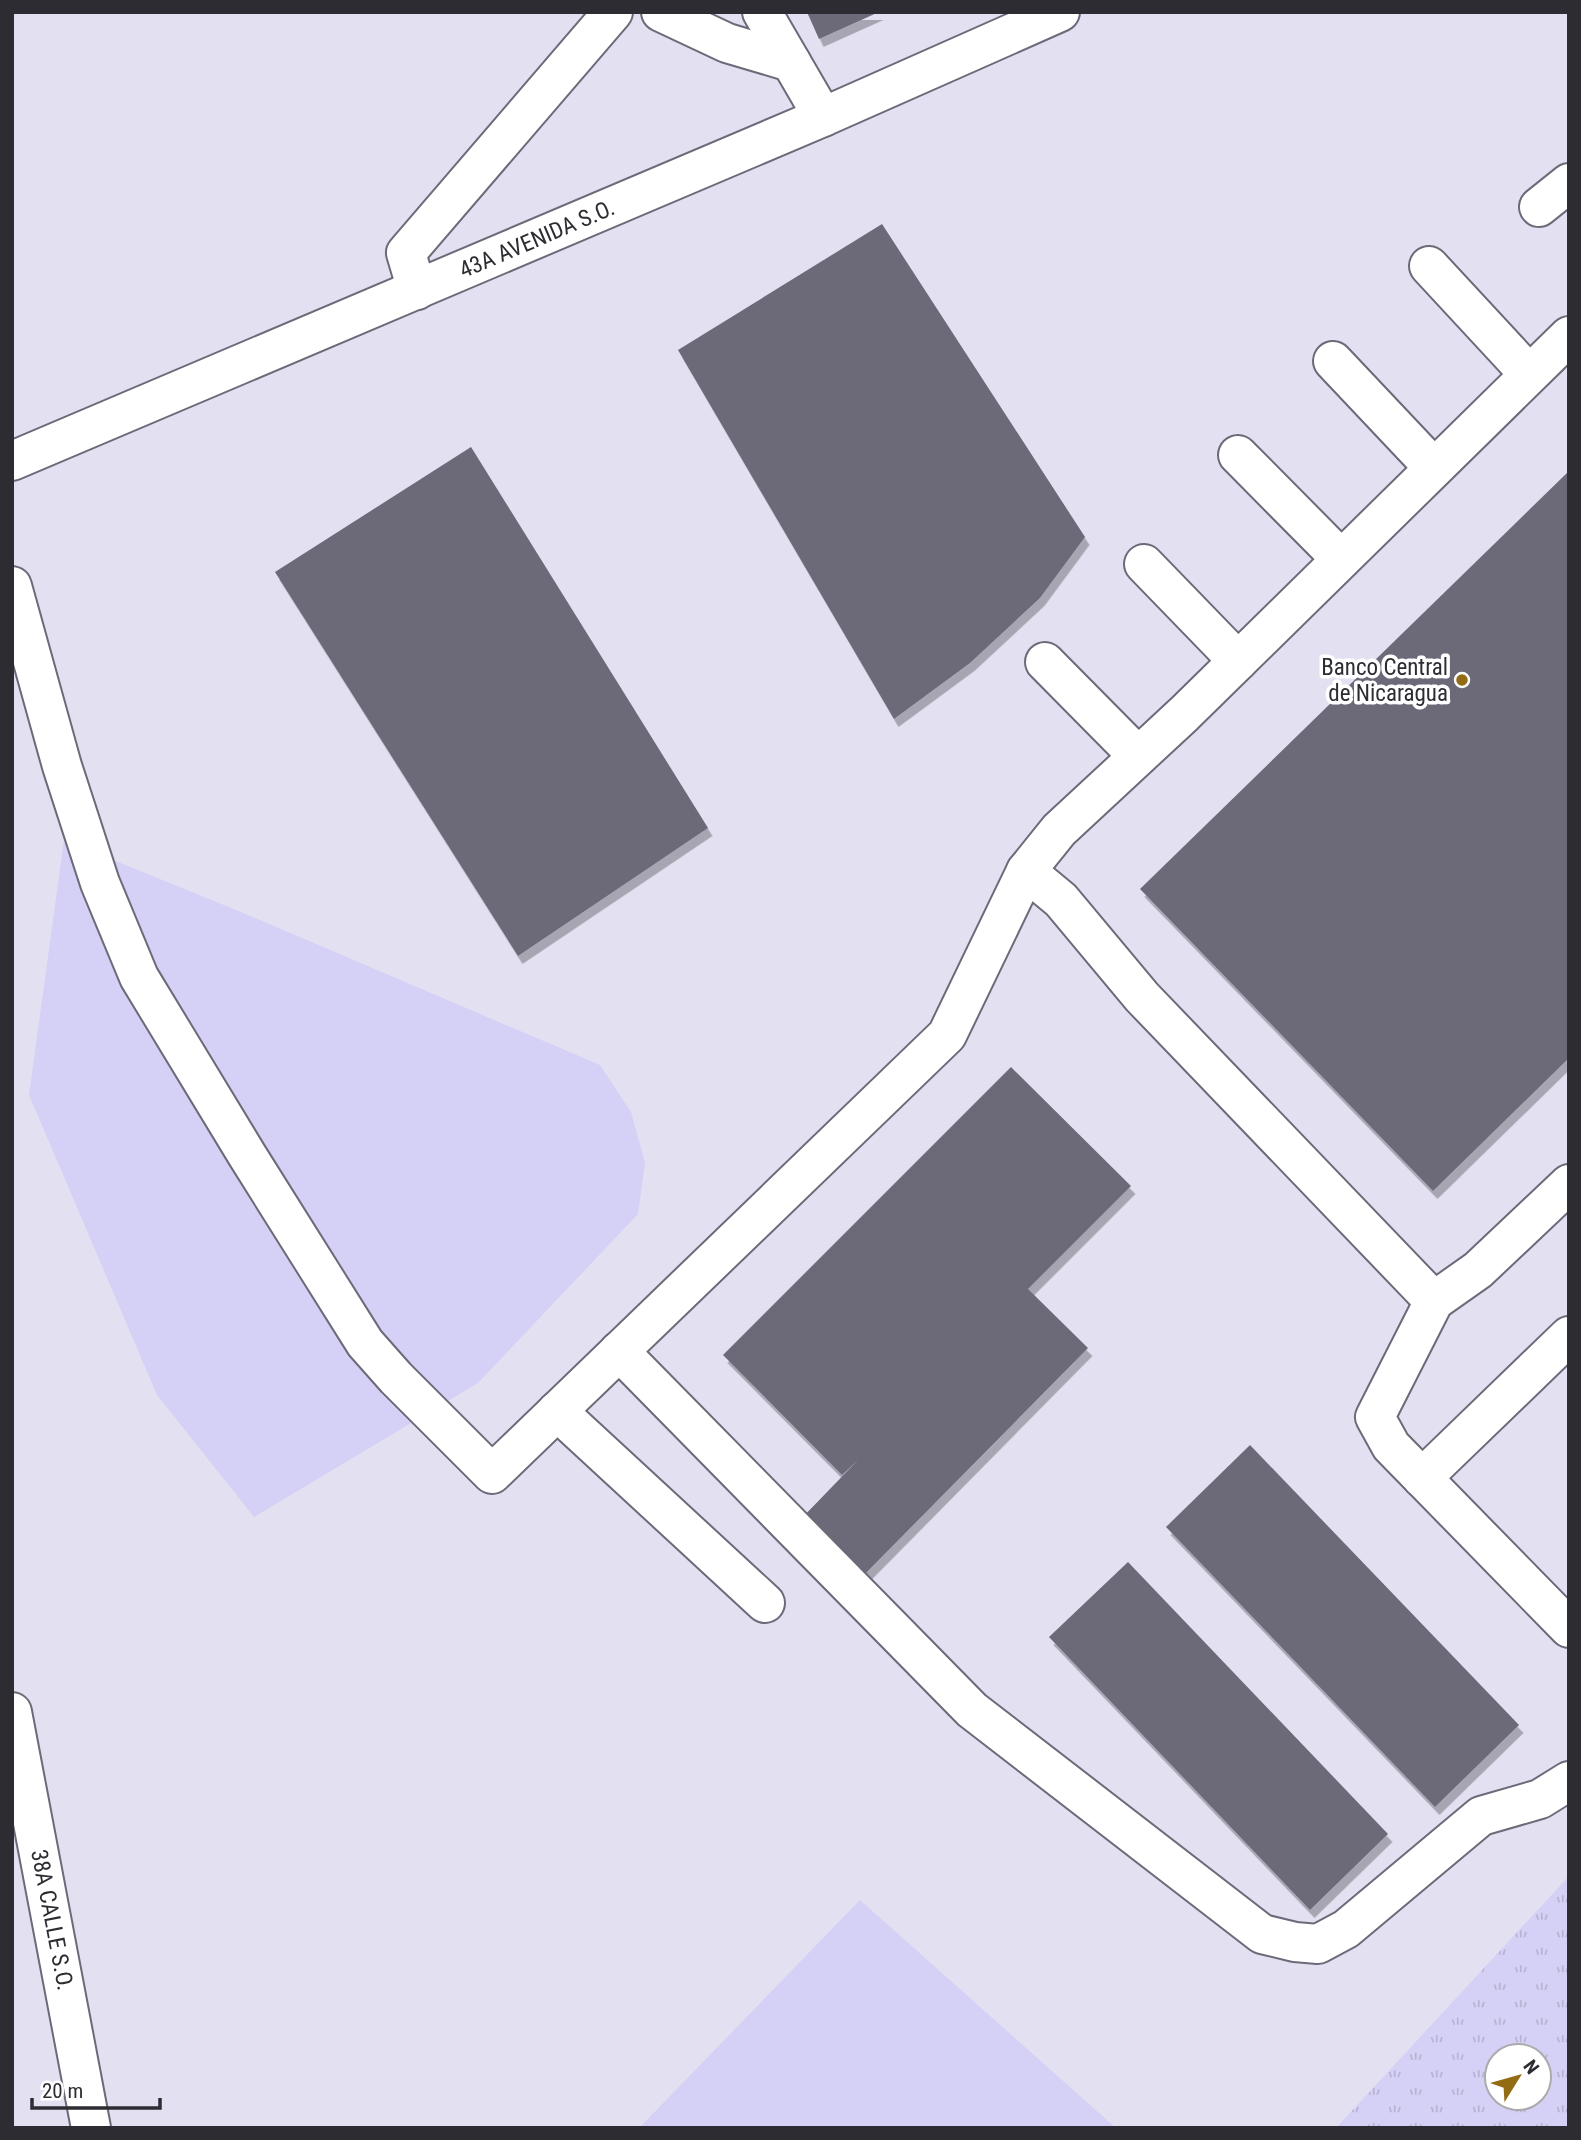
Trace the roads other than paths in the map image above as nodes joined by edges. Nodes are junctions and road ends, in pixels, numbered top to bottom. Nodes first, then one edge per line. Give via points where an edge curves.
1 (613, 12) edge
2 (661, 12) edge
3 (762, 12) edge
4 (1060, 12) edge
5 (791, 62) junction
6 (823, 117) junction
7 (1569, 183) edge
8 (1539, 207) dead end
9 (1429, 266) dead end
10 (416, 290) junction
11 (1569, 336) edge
12 (1333, 361) dead end
13 (1529, 374) junction
14 (1238, 455) dead end
15 (12, 461) edge
16 (1434, 468) junction
17 (1341, 559) junction
18 (1144, 564) dead end
19 (12, 586) edge
20 (1238, 661) junction
21 (1045, 662) dead end
22 (1138, 756) junction
23 (1026, 871) junction
24 (1569, 1184) edge
25 (1434, 1301) junction
26 (1569, 1336) edge
27 (619, 1351) junction
28 (557, 1411) junction
29 (1422, 1478) junction
30 (765, 1603) dead end
31 (1569, 1628) edge
32 (12, 1712) edge
33 (1569, 1781) edge
34 (91, 2128) edge

1 - 10 street via 406,253
2 - 5 street via 727,43
3 - 5 street
4 - 6 street, 43A AVENIDA S.O.
5 - 6 street
6 - 10 street, 43A AVENIDA S.O.
7 - 8 street
9 - 13 street
10 - 15 street, 43A AVENIDA S.O.
11 - 13 street
12 - 16 street
13 - 16 street
14 - 17 street
16 - 17 street
17 - 20 street
18 - 20 street
19 - 28 street via 100,883 139,977 365,1343 492,1474
20 - 22 street
21 - 22 street
22 - 23 street via 1059,830
23 - 25 street via 1061,900 1142,997
23 - 27 street via 947,1035
24 - 25 street via 1478,1270
25 - 29 street via 1375,1417 1391,1446
26 - 29 street
27 - 28 street
27 - 33 street via 972,1710 1262,1934 1318,1944 1346,1929 1481,1816 1540,1798
28 - 30 street
29 - 31 street
32 - 34 street, 38A CALLE S.O.

